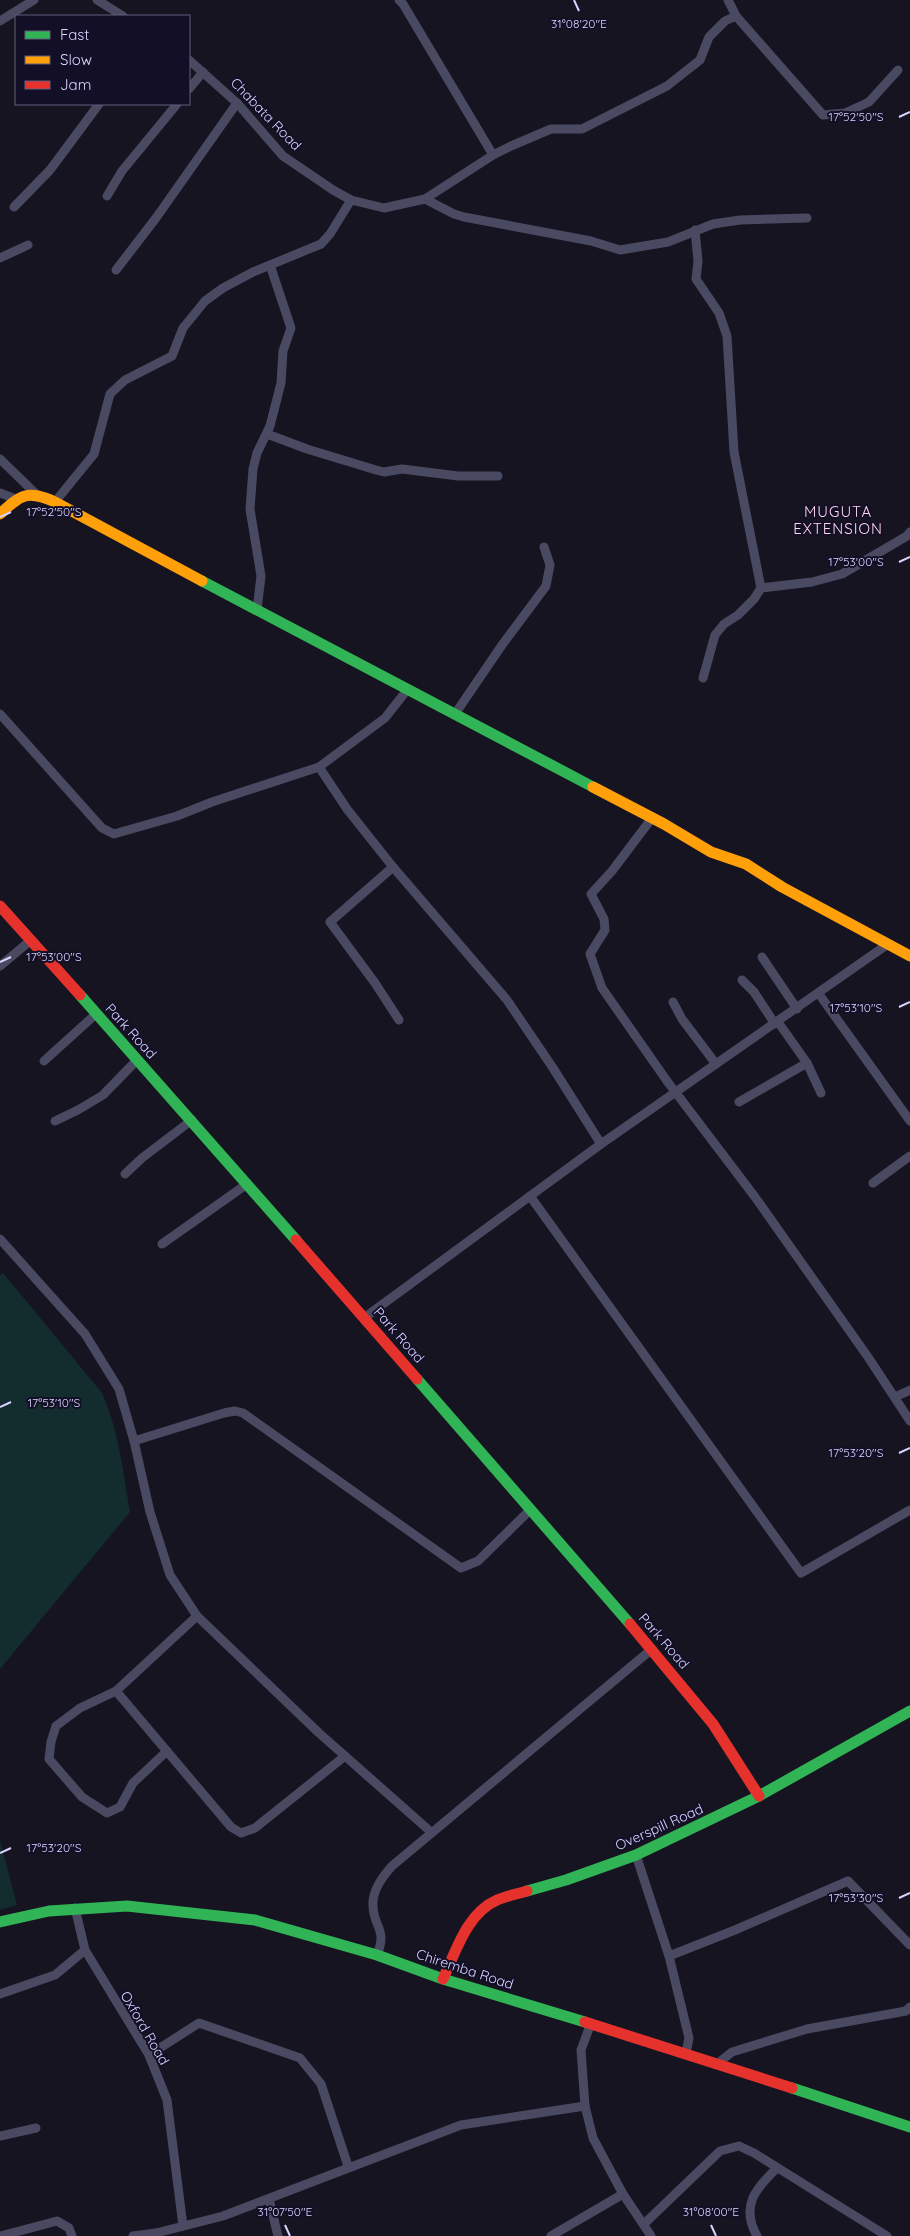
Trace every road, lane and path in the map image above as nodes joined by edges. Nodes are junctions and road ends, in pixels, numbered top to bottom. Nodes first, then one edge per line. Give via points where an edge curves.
1 (34, 0) edge
2 (97, 0) edge
3 (412, 0) edge
4 (728, 0) edge
5 (401, 2) edge
6 (121, 15) edge
7 (736, 16) junction
8 (0, 21) edge
9 (190, 61) edge
10 (898, 70) dead end
11 (203, 72) junction
12 (190, 88) edge
13 (238, 103) junction
14 (98, 105) edge
15 (176, 105) edge
16 (493, 155) junction
17 (107, 196) dead end
18 (425, 199) junction
19 (351, 200) junction
20 (14, 207) dead end
21 (807, 218) dead end
22 (696, 230) junction
23 (28, 245) dead end
24 (0, 258) edge
25 (270, 265) junction
26 (116, 270) dead end
27 (267, 434) junction
28 (0, 459) edge
29 (498, 476) dead end
30 (0, 494) edge
31 (36, 494) junction
32 (16, 499) junction
33 (55, 502) junction
34 (0, 514) edge
35 (910, 532) edge
36 (544, 547) dead end
37 (761, 588) junction
38 (257, 610) junction
39 (703, 678) dead end
40 (407, 690) junction
41 (0, 714) edge
42 (455, 714) junction
43 (319, 767) junction
44 (652, 818) junction
45 (393, 867) junction
46 (0, 906) edge
47 (31, 940) junction
48 (888, 944) junction
49 (910, 956) edge
50 (762, 957) dead end
51 (0, 966) edge
52 (742, 980) dead end
53 (819, 994) junction
54 (673, 1002) dead end
55 (797, 1008) junction
56 (96, 1014) junction
57 (400, 1020) dead end
58 (776, 1023) junction
59 (137, 1060) junction
60 (44, 1061) dead end
61 (807, 1063) junction
62 (716, 1064) junction
63 (675, 1091) junction
64 (821, 1093) dead end
65 (739, 1102) dead end
66 (192, 1120) junction
67 (910, 1120) edge
68 (55, 1121) dead end
69 (601, 1144) junction
70 (910, 1156) edge
71 (125, 1174) dead end
72 (873, 1183) dead end
73 (247, 1184) junction
74 (530, 1196) junction
75 (0, 1238) edge
76 (162, 1244) dead end
77 (364, 1318) junction
78 (910, 1390) edge
79 (895, 1397) junction
80 (910, 1421) edge
81 (134, 1441) junction
82 (530, 1510) junction
83 (910, 1510) edge
84 (197, 1616) junction
85 (652, 1648) junction
86 (116, 1691) junction
87 (910, 1711) edge
88 (167, 1751) junction
89 (344, 1756) junction
90 (759, 1796) junction
91 (431, 1832) junction
92 (636, 1855) junction
93 (75, 1908) junction
94 (0, 1922) edge
95 (910, 1945) edge
96 (85, 1950) junction
97 (377, 1955) junction
98 (669, 1956) junction
99 (443, 1979) junction
100 (0, 1994) edge
101 (910, 2007) edge
102 (591, 2023) junction
103 (686, 2052) junction
104 (149, 2055) junction
105 (717, 2064) junction
106 (585, 2106) junction
107 (910, 2127) edge
108 (36, 2128) dead end
109 (0, 2136) edge
110 (348, 2166) junction
111 (776, 2168) junction
112 (623, 2194) junction
113 (269, 2199) junction
114 (644, 2224) junction
115 (183, 2226) junction
116 (156, 2234) edge
117 (1, 2236) edge
118 (72, 2236) edge
119 (132, 2236) edge
120 (278, 2236) edge
121 (551, 2236) edge
122 (651, 2236) edge
123 (756, 2236) edge
124 (887, 2236) edge

1 - 8 street
2 - 6 street
3 - 5 street
4 - 7 street
5 - 16 street
7 - 10 street via 823,115 845,113 870,102
7 - 16 street via 725,21 709,37 700,60 667,86 582,129 552,129
9 - 11 street, Chabata Road
11 - 12 street
11 - 13 street, Chabata Road
13 - 19 street, Chabata Road via 284,156
13 - 26 street
14 - 20 street via 50,170
15 - 17 street via 122,171
16 - 18 street
18 - 19 street, Chabata Road via 384,208
18 - 22 street via 459,216 591,241 616,250 656,245
19 - 25 street via 326,240 306,252
21 - 22 street via 740,220
22 - 37 street via 696,279 719,312 727,336 734,452
23 - 24 street
25 - 27 street via 291,328 282,351 281,383
25 - 33 street via 210,297 182,328 172,356 116,388 107,401 94,454
27 - 29 street via 376,470
27 - 38 street via 255,460 251,490 251,514 261,566
28 - 31 street
30 - 32 street
31 - 32 street
31 - 33 street
32 - 34 street
33 - 38 street
35 - 37 street via 842,574 812,582
36 - 42 street via 550,566 546,586
37 - 39 street via 754,599 715,635
38 - 40 street
40 - 42 street
40 - 43 street via 385,718
41 - 43 street via 102,828 114,834 178,816
42 - 44 street
43 - 45 street via 347,810
44 - 48 street via 711,852 746,864
44 - 63 street via 591,894 604,919 605,930 590,954 602,988
45 - 57 street via 330,922
45 - 69 street via 507,1000
46 - 47 street, Park Road
47 - 51 street
47 - 56 street, Park Road
48 - 49 street
48 - 53 street
50 - 55 street
52 - 58 street
53 - 55 street
53 - 67 street
54 - 62 street
55 - 58 street
56 - 59 street, Park Road
56 - 60 street
58 - 61 street
58 - 62 street
59 - 66 street, Park Road
59 - 68 street via 103,1095
61 - 64 street
61 - 65 street
62 - 63 street
63 - 69 street
63 - 79 street via 755,1197
66 - 71 street
66 - 73 street, Park Road
69 - 74 street
70 - 72 street
73 - 76 street
73 - 77 street, Park Road
74 - 77 street
74 - 83 street via 801,1573
75 - 81 street via 86,1334 119,1390
77 - 82 street, Park Road
78 - 79 street
79 - 80 street
81 - 82 street via 224,1413 243,1413 461,1568 478,1560
81 - 84 street via 150,1512 170,1575
82 - 85 street, Park Road
84 - 86 street
84 - 89 street
85 - 90 street, Park Road via 713,1724
85 - 91 street
86 - 88 street
86 - 88 street via 80,1708 56,1726 49,1759 82,1797 108,1813 120,1807 134,1783
87 - 90 street, Overspill Road
88 - 89 street via 231,1827 241,1834 255,1828
89 - 91 street
90 - 92 street, Overspill Road
91 - 97 street via 392,1866 376,1892 373,1906 382,1939
92 - 98 street
92 - 99 street, Overspill Road via 496,1900 468,1925
93 - 94 street, Chiremba Road
93 - 96 street, Oxford Road
93 - 97 street, Chiremba Road via 127,1906 255,1920
95 - 98 street via 848,1881
96 - 100 street via 55,1975
96 - 104 street, Oxford Road
97 - 99 street, Chiremba Road
98 - 103 street via 689,2038
99 - 102 street, Chiremba Road
101 - 105 street via 906,2011 807,2029 758,2043 732,2052
102 - 103 street, Chiremba Road
102 - 106 street via 581,2050
103 - 105 street, Chiremba Road
104 - 110 street via 199,2023 300,2058 321,2084
104 - 115 street, Oxford Road via 167,2100
105 - 107 street, Chiremba Road
106 - 110 street via 461,2125
106 - 112 street via 593,2138
108 - 109 street
110 - 113 street
111 - 114 street via 739,2146 720,2151
111 - 123 street via 754,2193 750,2208
111 - 124 street
112 - 114 street
112 - 121 street
113 - 115 street
113 - 120 street
114 - 122 street
115 - 116 street
116 - 119 street
117 - 118 street via 57,2221 68,2228

